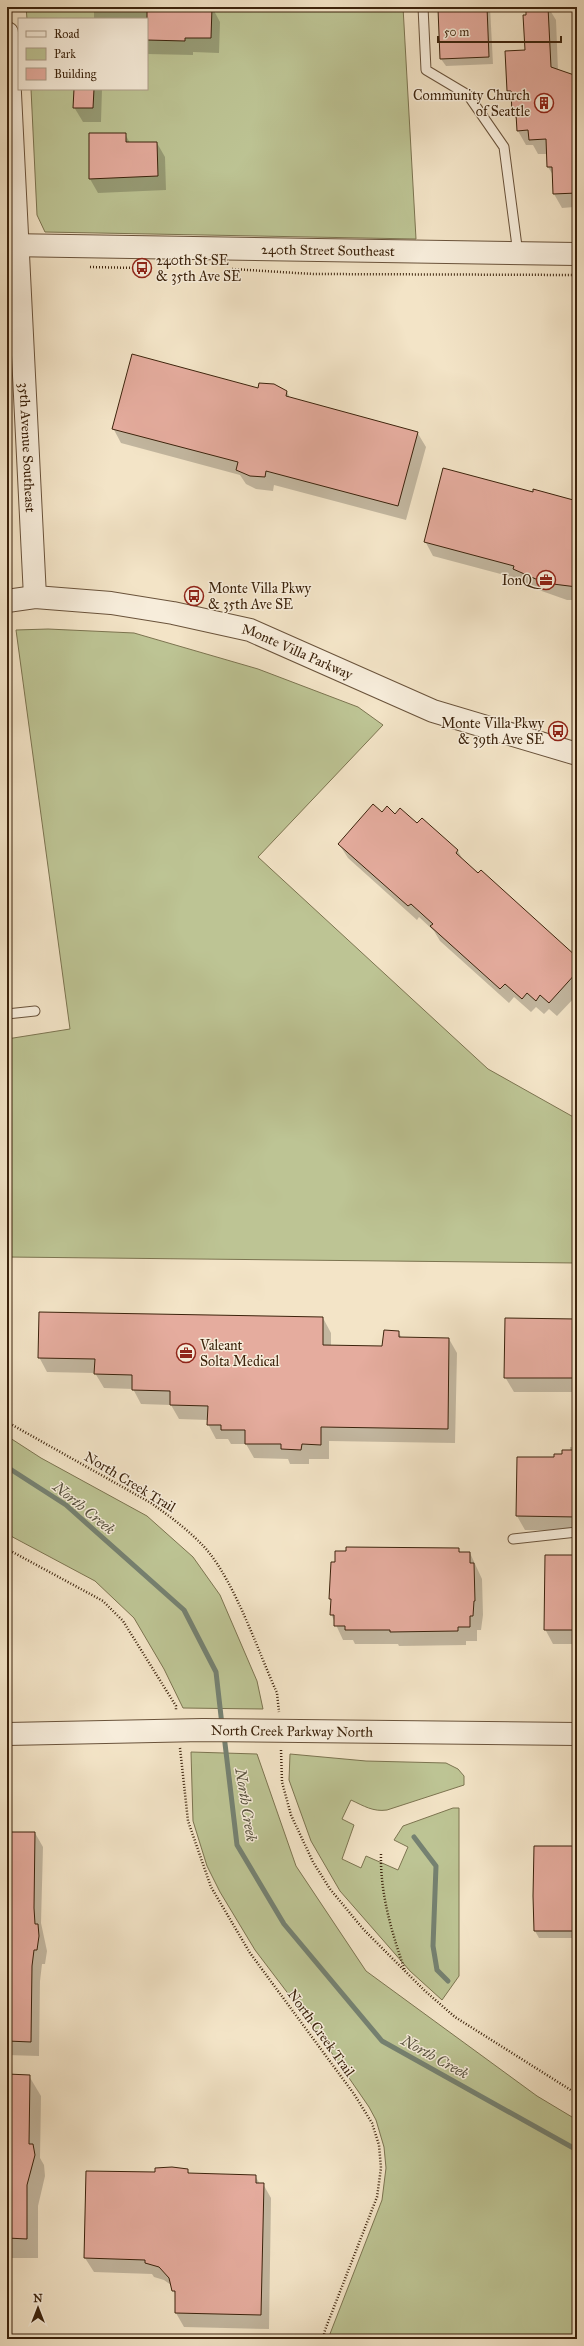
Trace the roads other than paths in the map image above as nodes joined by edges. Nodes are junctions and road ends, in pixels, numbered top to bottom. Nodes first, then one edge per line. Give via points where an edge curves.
1 (423, 7) edge
2 (7, 33) edge
3 (14, 74) edge
4 (12, 245) edge
5 (518, 254) junction
6 (577, 254) edge
7 (35, 598) junction
8 (7, 601) edge
9 (577, 754) edge
10 (35, 1011) dead end
11 (7, 1014) edge
12 (577, 1532) edge
13 (513, 1539) dead end
14 (7, 1734) edge
15 (577, 1734) edge

1 - 5 lane via 426,70 468,95 504,147
2 - 3 street, 35th Avenue Southeast
3 - 4 street, 35th Avenue Southeast
4 - 5 street, 240th Street Southeast
4 - 7 street, 35th Avenue Southeast
5 - 6 street, 240th Street Southeast
7 - 8 street, Monte Villa Parkway
7 - 9 street, Monte Villa Parkway via 111,603 173,613 250,630 433,711
10 - 11 lane
12 - 13 lane
14 - 15 street, North Creek Parkway North via 257,1730

